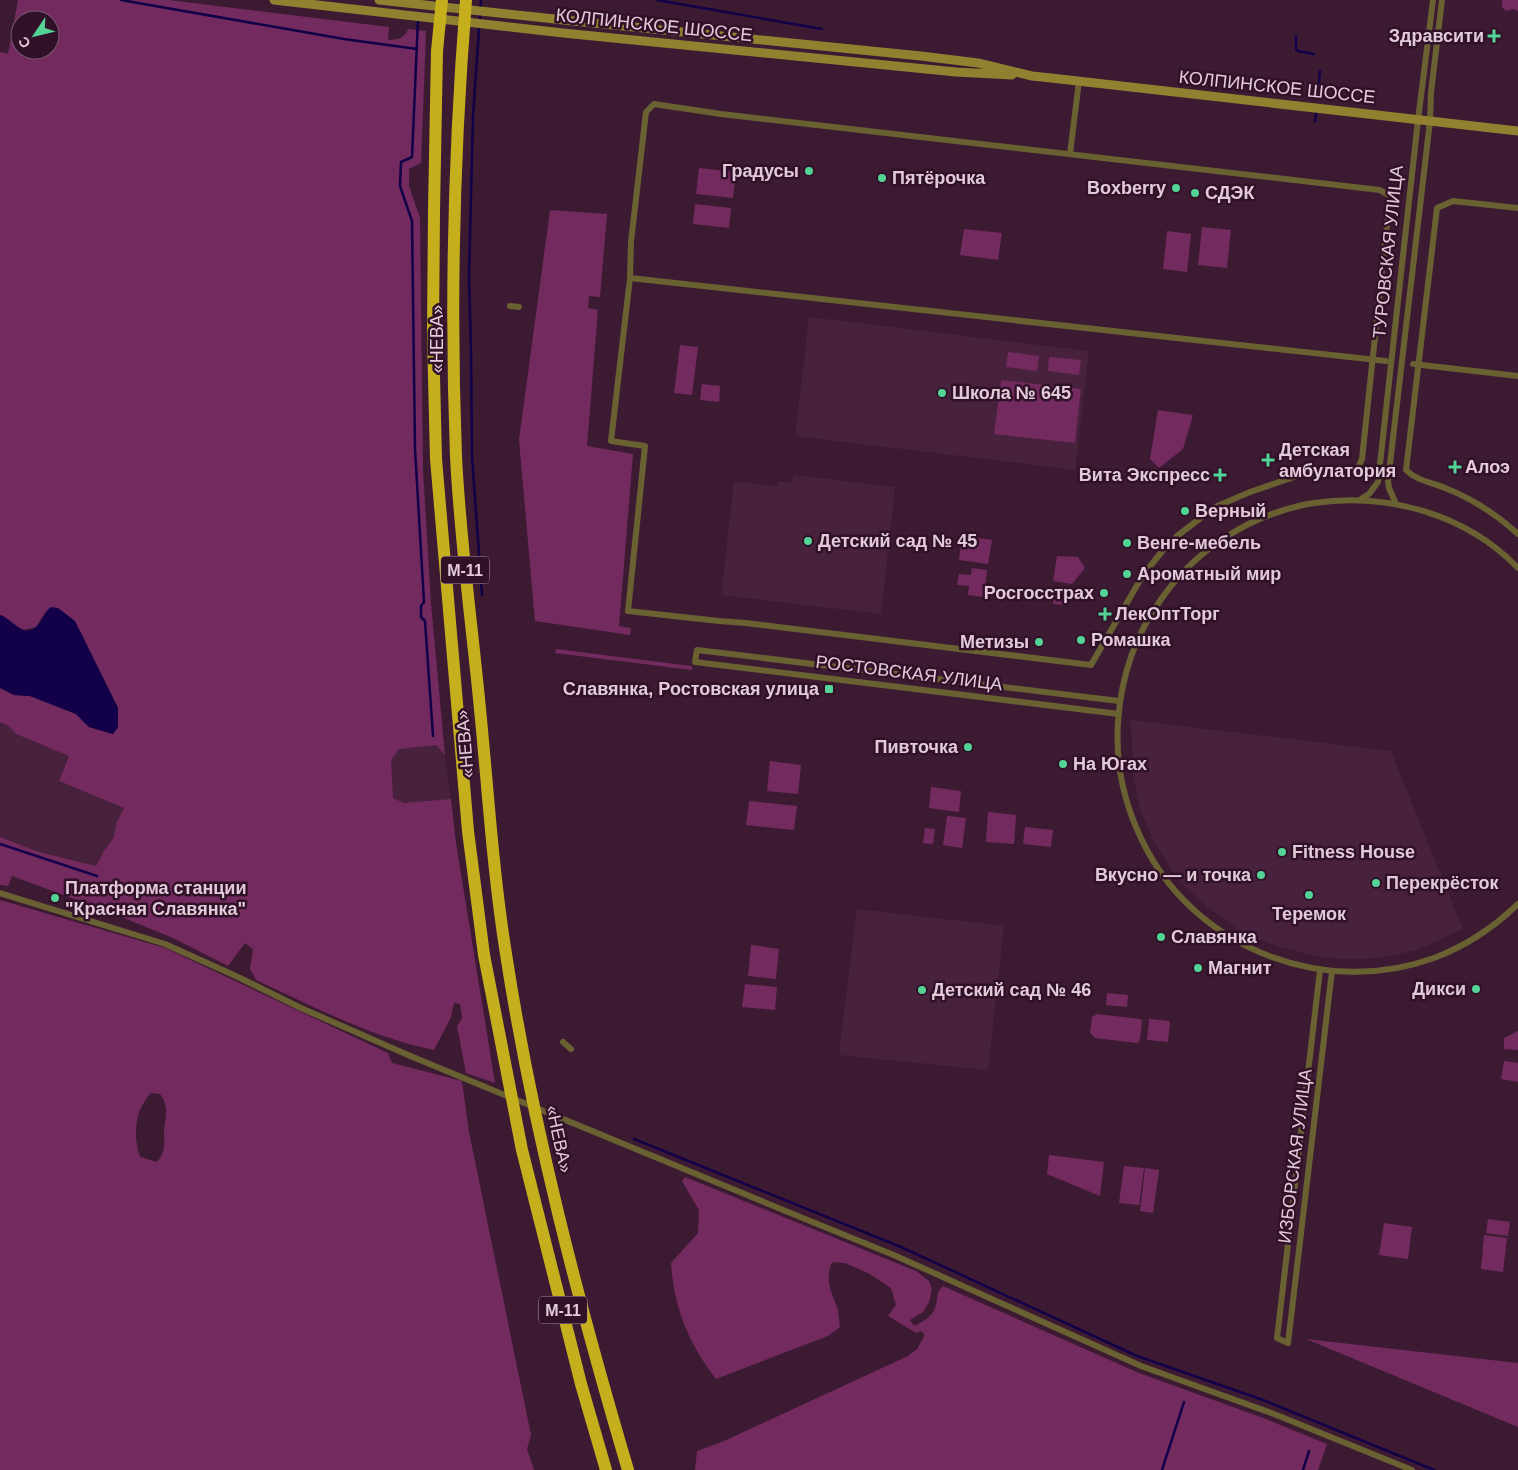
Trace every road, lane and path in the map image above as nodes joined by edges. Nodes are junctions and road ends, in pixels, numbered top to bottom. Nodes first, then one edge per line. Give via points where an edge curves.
1 (274, 0) edge
2 (379, 0) edge
3 (442, 0) edge
4 (466, 0) edge
5 (1433, 0) edge
6 (1442, 0) edge
7 (1032, 76) junction
8 (1079, 81) junction
9 (1418, 120) junction
10 (1430, 121) junction
11 (1518, 131) edge
12 (1070, 154) junction
13 (1518, 208) edge
14 (630, 278) junction
15 (510, 306) dead end
16 (519, 307) dead end
17 (1373, 360) junction
18 (1386, 361) dead end
19 (1416, 364) junction
20 (1518, 376) edge
21 (1360, 500) junction
22 (1396, 504) junction
23 (1518, 534) edge
24 (1518, 568) edge
25 (1119, 701) junction
26 (1119, 714) junction
27 (0, 893) edge
28 (1518, 904) edge
29 (1320, 970) junction
30 (1332, 971) junction
31 (563, 1042) dead end
32 (571, 1049) dead end
33 (606, 1470) edge
34 (628, 1470) edge
35 (1412, 1470) edge

1 - 7 main road, КОЛПИНСКОЕ ШОССЕ via 563,33 956,72
2 - 7 main road, КОЛПИНСКОЕ ШОССЕ via 921,56 978,63
3 - 33 highway, «НЕВА» / М-11 via 437,51 434,200 436,459 468,831 484,955 506,1076 581,1384
4 - 34 highway, «НЕВА» / М-11 via 456,208 456,458 505,952 545,1158 584,1315
5 - 9 street, ТУРОВСКАЯ УЛИЦА
6 - 10 street, ТУРОВСКАЯ УЛИЦА
7 - 8 main road, КОЛПИНСКОЕ ШОССЕ
8 - 9 main road, КОЛПИНСКОЕ ШОССЕ
8 - 12 street
9 - 10 main road, КОЛПИНСКОЕ ШОССЕ
9 - 21 street, ТУРОВСКАЯ УЛИЦА via 1378,482
10 - 11 main road, КОЛПИНСКОЕ ШОССЕ
10 - 22 street, ТУРОВСКАЯ УЛИЦА via 1388,481
12 - 14 street via 654,104 646,112
12 - 17 street via 1380,190 1390,196
13 - 19 street via 1453,201 1437,208
14 - 17 street
14 - 17 street via 611,441 645,446 628,611 1091,665 1143,575 1185,530 1215,508 1274,482 1300,475 1350,472 1358,468 1362,459
15 - 16 street
17 - 18 street
19 - 20 street
19 - 23 street via 1406,470 1414,477 1473,502
21 - 22 street
21 - 25 street via 1325,501 1273,513 1226,536 1198,558 1168,588 1141,630 1131,653
22 - 24 street via 1465,528
25 - 26 street
25 - 26 street, РОСТОВСКАЯ УЛИЦА via 697,650 695,662
26 - 29 street via 1118,751 1128,806 1142,841 1170,885 1212,926 1237,942 1264,955
27 - 35 street via 165,944 408,1055 896,1256 1140,1366 1274,1414
28 - 30 street via 1473,940 1435,957 1381,970
29 - 30 street
29 - 30 street, ИЗБОРСКАЯ УЛИЦА via 1278,1338 1288,1343
31 - 32 street

